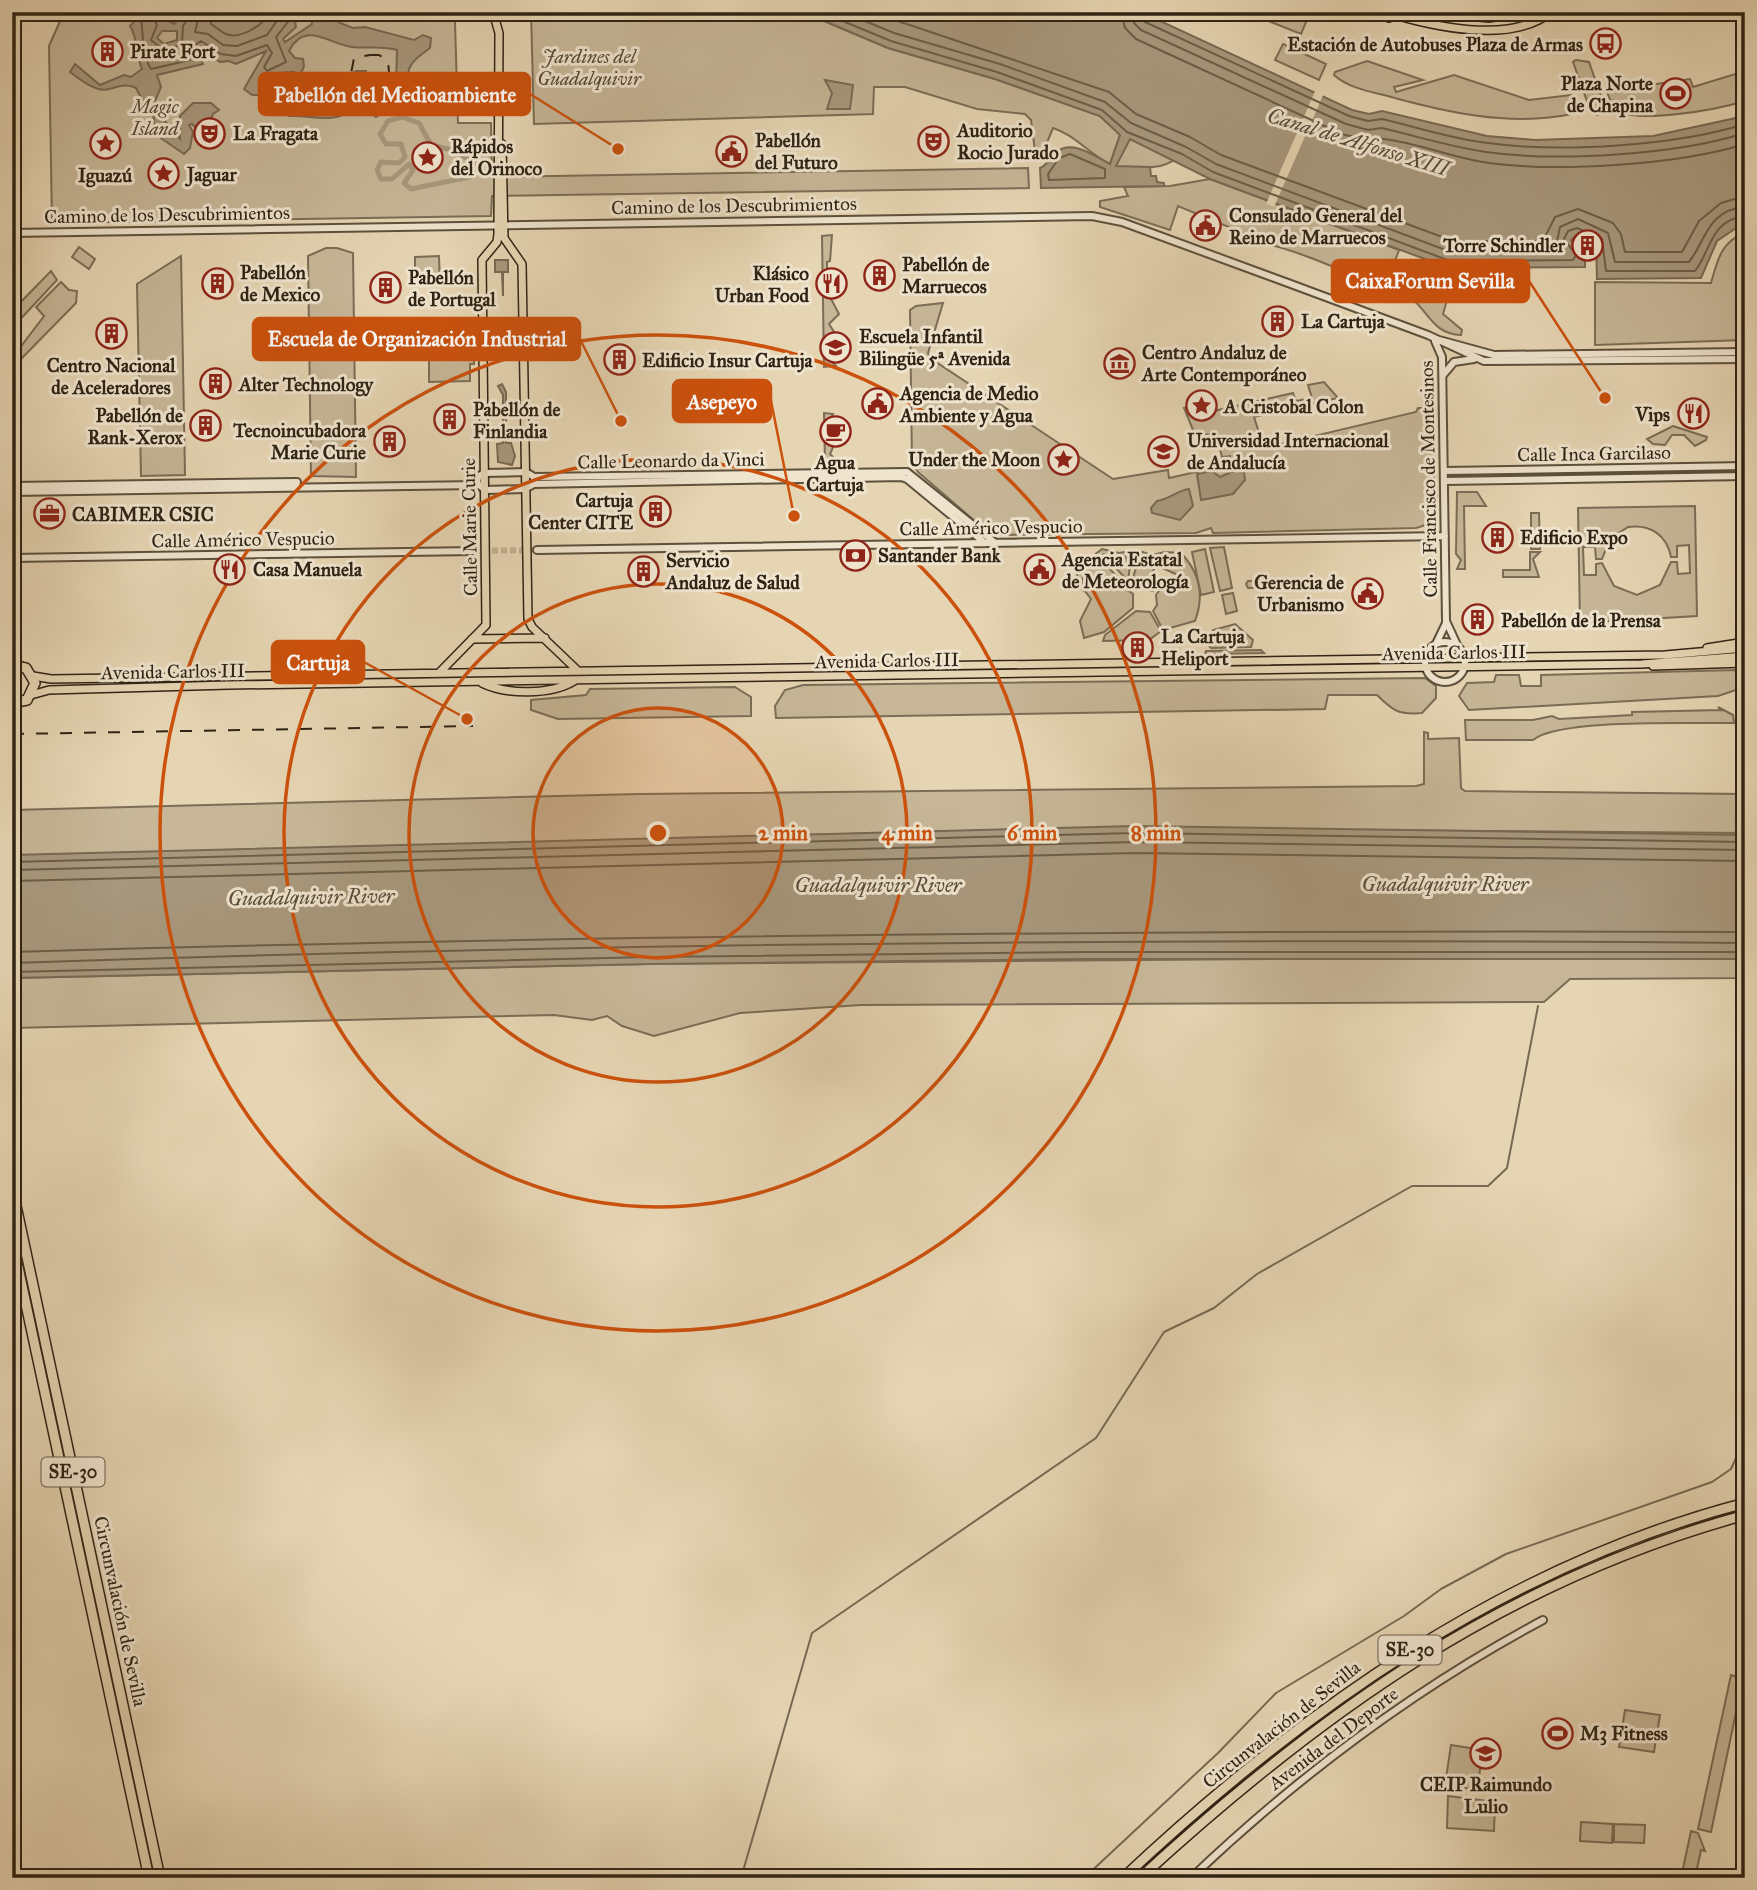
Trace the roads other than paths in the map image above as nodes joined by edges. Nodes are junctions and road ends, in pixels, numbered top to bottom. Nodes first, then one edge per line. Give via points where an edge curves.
1 (493, 12) edge
2 (1371, 12) edge
3 (1385, 12) edge
4 (1426, 12) edge
5 (1525, 12) edge
6 (1551, 12) edge
7 (1405, 13) edge
8 (501, 225) junction
9 (12, 233) edge
10 (1434, 339) junction
11 (1745, 352) edge
12 (1475, 359) junction
13 (1745, 359) edge
14 (1442, 377) junction
15 (1745, 466) edge
16 (1444, 471) junction
17 (526, 472) junction
18 (1745, 476) edge
19 (534, 481) junction
20 (1444, 481) junction
21 (481, 482) junction
22 (12, 486) edge
23 (525, 489) junction
24 (12, 492) edge
25 (1445, 536) junction
26 (985, 542) junction
27 (994, 542) junction
28 (537, 550) tunnel mouth
29 (474, 551) tunnel mouth
30 (12, 558) edge
31 (1446, 621) junction
32 (546, 638) junction
33 (472, 639) junction
34 (1745, 642) edge
35 (1436, 644) junction
36 (1458, 647) junction
37 (1745, 648) edge
38 (1665, 655) junction
39 (1745, 656) edge
40 (1465, 657) junction
41 (1426, 658) junction
42 (12, 660) edge
43 (1745, 663) edge
44 (1642, 664) junction
45 (17, 666) edge
46 (1465, 667) junction
47 (1426, 668) junction
48 (576, 669) junction
49 (440, 671) junction
50 (33, 676) junction
51 (576, 680) junction
52 (447, 681) junction
53 (31, 695) junction
54 (12, 703) edge
55 (12, 1187) edge
56 (12, 1239) edge
57 (1745, 1503) edge
58 (1745, 1514) edge
59 (1543, 1620) dead end
60 (149, 1878) edge
61 (160, 1878) edge
62 (1122, 1878) edge
63 (1140, 1878) edge
64 (1191, 1878) edge

1 - 8 main road via 499,33
2 - 7 main road via 1394,20
3 - 7 main road
4 - 5 main road via 1489,18
6 - 7 main road via 1540,21 1490,30 1452,28 1412,20
8 - 9 street, Camino de los Descubrimientos
8 - 10 street, Camino de los Descubrimientos via 1092,216 1122,222
8 - 17 main road via 505,241 522,264
8 - 21 main road, Calle Marie Curie via 497,242 482,260
10 - 11 street, Camino de los Descubrimientos via 1494,355
10 - 12 street, Camino de los Descubrimientos
10 - 14 street, Calle Francisco de Montesinos via 1441,350
12 - 13 street, Camino de los Descubrimientos via 1506,363
12 - 14 street via 1454,362
14 - 16 street, Calle Francisco de Montesinos
15 - 16 street, Calle Inca Garcilaso
16 - 20 street, Calle Francisco de Montesinos
17 - 19 street
17 - 21 street, Calle Leonardo da Vinci
17 - 23 main road
18 - 20 street, Calle Inca Garcilaso
19 - 23 street, Calle Leonardo da Vinci
19 - 26 street, Calle Leonardo da Vinci via 901,477
19 - 27 street, Calle Leonardo da Vinci via 907,472
20 - 25 street, Calle Francisco de Montesinos
21 - 22 street, Calle Leonardo da Vinci
21 - 23 street, Calle Leonardo da Vinci
21 - 24 street, Calle Leonardo da Vinci
21 - 33 main road, Calle Marie Curie via 486,625
23 - 32 main road via 528,619
25 - 27 street, Calle Américo Vespucio
25 - 31 street, Calle Francisco de Montesinos
26 - 27 street, Calle Américo Vespucio
26 - 28 street, Calle Américo Vespucio
29 - 30 street, Calle Américo Vespucio
31 - 35 street, Calle Francisco de Montesinos
31 - 36 street, Calle Francisco de Montesinos
32 - 33 main road
32 - 48 main road
33 - 49 main road
34 - 38 main road
35 - 36 street via 1448,642
35 - 41 street, Calle Francisco de Montesinos
36 - 40 street, Calle Francisco de Montesinos
37 - 38 main road, Avenida Carlos III
38 - 40 main road, Avenida Carlos III
39 - 44 main road, Avenida Carlos III
40 - 41 main road, Avenida Carlos III
40 - 46 street
41 - 47 street
41 - 48 main road, Avenida Carlos III
42 - 45 main road
43 - 44 main road
44 - 46 main road, Avenida Carlos III
45 - 50 highway
46 - 47 main road, Avenida Carlos III
46 - 47 street via 1460,676 1447,682 1436,680
47 - 51 main road, Avenida Carlos III
48 - 49 main road, Avenida Carlos III
48 - 51 main road
49 - 50 main road, Avenida Carlos III
49 - 52 main road
50 - 53 highway
51 - 52 main road, Avenida Carlos III via 560,689 496,691 478,681
52 - 53 main road, Avenida Carlos III via 48,690
53 - 54 highway
55 - 61 highway, Circunvalación de Sevilla / SE-30
56 - 60 highway, Circunvalación de Sevilla / SE-30
57 - 62 highway, Circunvalación de Sevilla / SE-30 via 1654,1530 1581,1559 1427,1640 1262,1757
58 - 63 highway, Circunvalación de Sevilla / SE-30 via 1588,1567 1425,1653 1280,1758
59 - 64 street, Avenida del Deporte via 1456,1668 1368,1729 1268,1808

